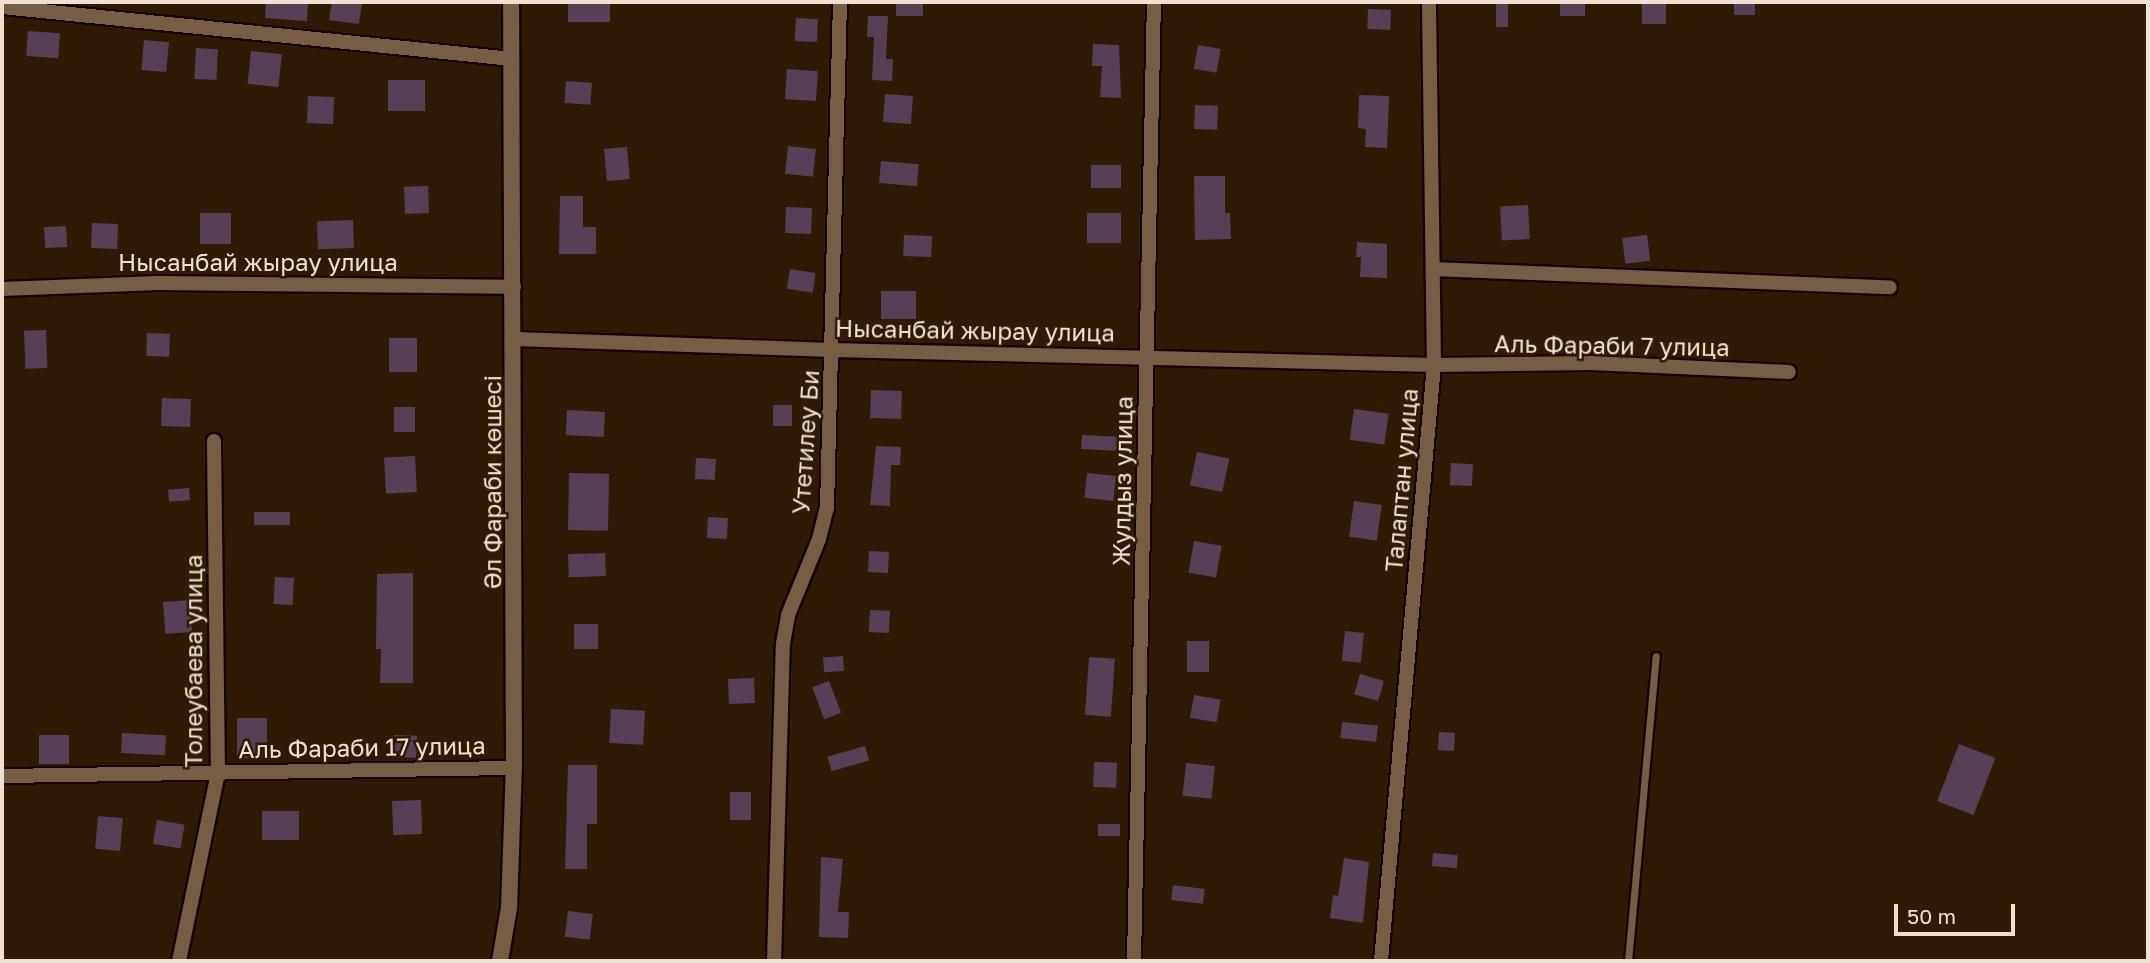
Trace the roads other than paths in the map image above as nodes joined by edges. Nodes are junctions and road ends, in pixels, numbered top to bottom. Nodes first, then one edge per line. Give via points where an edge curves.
1 (511, 2) edge
2 (840, 2) edge
3 (1154, 2) edge
4 (1429, 2) edge
5 (2, 8) edge
6 (512, 59) junction
7 (1433, 269) junction
8 (514, 286) junction
9 (1890, 287) dead end
10 (2, 289) edge
11 (514, 339) junction
12 (833, 350) junction
13 (1147, 356) junction
14 (1434, 365) junction
15 (1789, 372) dead end
16 (214, 441) dead end
17 (1656, 656) dead end
18 (514, 768) junction
19 (218, 773) junction
20 (2, 776) edge
21 (179, 961) edge
22 (500, 961) edge
23 (774, 961) edge
24 (1134, 961) edge
25 (1381, 961) edge
26 (1628, 961) edge

1 - 6 street, Әл Фараби көшесі
2 - 12 street, Утетилеу Би
3 - 13 street, Жулдыз улица
4 - 7 street, Талаптан улица
5 - 6 street
6 - 8 street, Әл Фараби көшесі
7 - 9 street
7 - 14 street, Талаптан улица
8 - 10 street, Нысанбай жырау улица via 158,283
8 - 11 street, Әл Фараби көшесі
11 - 12 street, Нысанбай жырау улица
11 - 18 street, Әл Фараби көшесі
12 - 13 street, Нысанбай жырау улица
12 - 23 street, Утетилеу Би via 827,508 788,615 783,644
13 - 14 street, Нысанбай жырау улица
13 - 24 street, Жулдыз улица
14 - 15 street, Аль Фараби 7 улица via 1591,363
14 - 25 street, Талаптан улица
16 - 19 street, Толеубаева улица
17 - 26 lane
18 - 19 street, Аль Фараби 17 улица
18 - 22 street, Әл Фараби көшесі via 509,908
19 - 20 street, Аль Фараби 17 улица
19 - 21 street, Толеубаева улица

